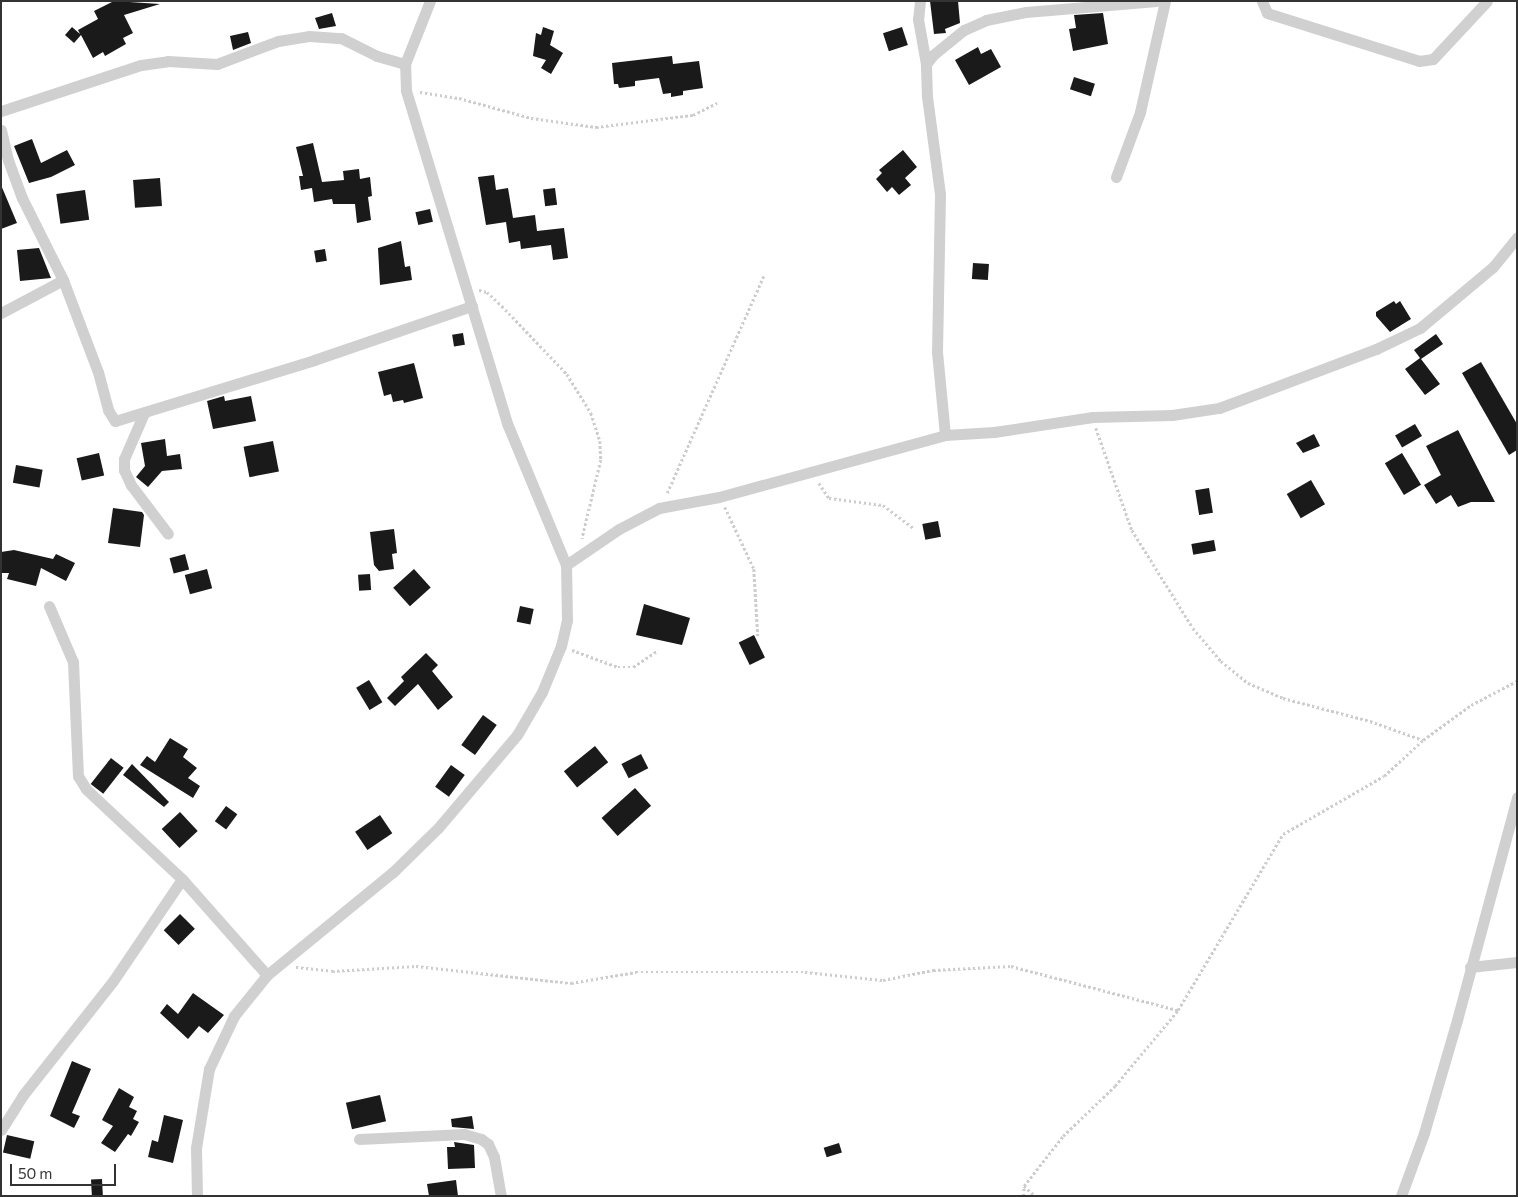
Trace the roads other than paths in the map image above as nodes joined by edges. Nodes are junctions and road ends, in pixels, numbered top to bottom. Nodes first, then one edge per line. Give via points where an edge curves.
1 (430, 1) edge
2 (920, 1) edge
3 (1157, 1) edge
4 (1165, 1) edge
5 (1262, 1) edge
6 (1487, 1) edge
7 (406, 64) junction
8 (926, 64) junction
9 (1, 111) edge
10 (1, 130) edge
11 (1116, 177) dead end
12 (1517, 237) edge
13 (63, 280) junction
14 (472, 306) junction
15 (1, 313) edge
16 (144, 412) junction
17 (945, 435) junction
18 (168, 534) dead end
19 (566, 565) junction
20 (49, 606) dead end
21 (1517, 797) edge
22 (182, 879) junction
23 (1517, 962) edge
24 (1470, 967) junction
25 (267, 975) junction
26 (1, 1130) edge
27 (359, 1139) dead end
28 (198, 1196) edge
29 (501, 1196) edge
30 (1401, 1196) edge

1 - 7 street
2 - 8 street via 918,19
3 - 8 street via 1026,12 986,20 964,30
4 - 11 street via 1140,112
5 - 6 street via 1267,13 1419,61 1434,59
7 - 9 street via 377,56 341,38 309,36 278,42 217,64 168,61 141,65
7 - 14 street via 406,90
8 - 17 street via 940,194 937,352
10 - 13 street via 22,198
12 - 17 street via 1493,267 1420,328 1376,349 1219,408 1172,415 1093,417 994,432
13 - 15 street
13 - 16 street via 113,420
14 - 16 street
14 - 19 street via 507,423
16 - 18 street via 124,459 124,470 131,485
17 - 19 street via 719,497 658,508 619,529
19 - 25 street via 568,606 561,646 542,692 517,735 438,828 393,872
20 - 22 street via 73,662 78,776 86,789
21 - 24 street
22 - 25 street
22 - 26 street via 113,981 23,1095
23 - 24 street
24 - 30 street via 1424,1133
25 - 28 street via 234,1016 209,1069 196,1148
27 - 29 street via 464,1134 481,1139 488,1144 494,1157

